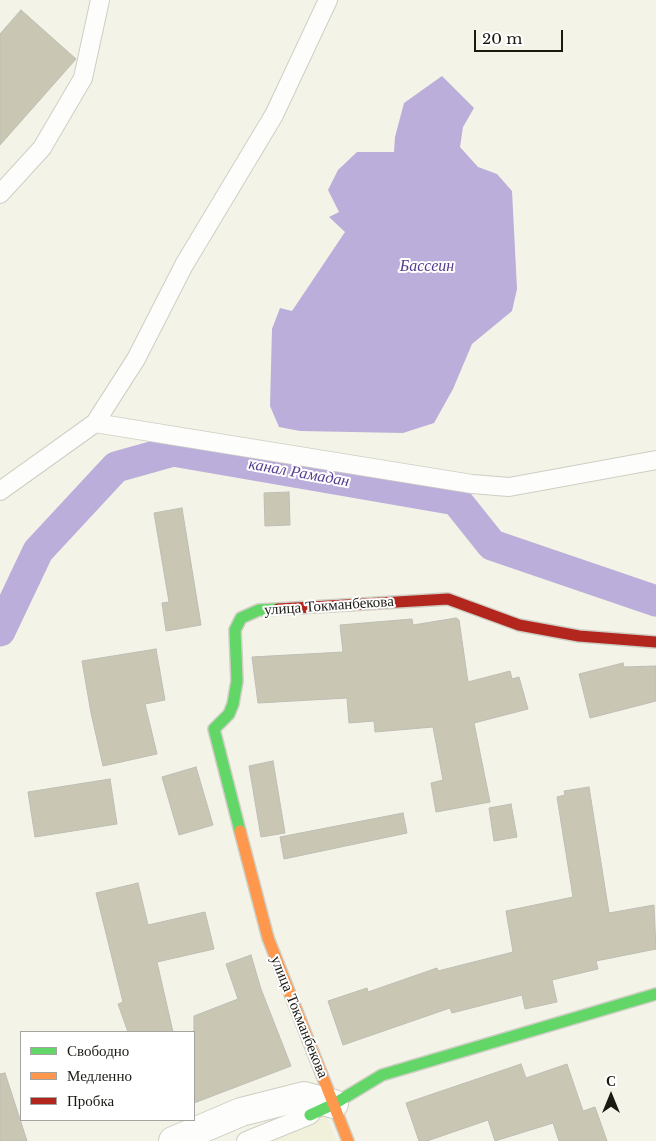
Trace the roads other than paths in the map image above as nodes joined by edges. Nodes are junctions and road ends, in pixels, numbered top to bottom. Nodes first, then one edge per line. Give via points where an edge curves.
1 (100, 0) edge
2 (328, 0) edge
3 (0, 194) edge
4 (95, 423) junction
5 (656, 460) edge
6 (0, 491) edge
7 (656, 642) edge
8 (656, 994) edge
9 (322, 1109) junction
10 (173, 1141) edge
11 (246, 1141) edge
12 (348, 1141) edge

1 - 3 lane via 84,78 42,148
2 - 4 lane via 274,115 184,264 136,359
4 - 5 lane via 472,484 509,487
4 - 6 lane
7 - 9 street, улица Токманбекова via 579,636 519,625 448,599 260,610 241,618 235,630 237,681 233,704 214,728 268,938
8 - 9 street via 382,1074
9 - 10 street, улица Токманбекова via 304,1096 241,1112
9 - 11 lane
9 - 12 street, улица Токманбекова

